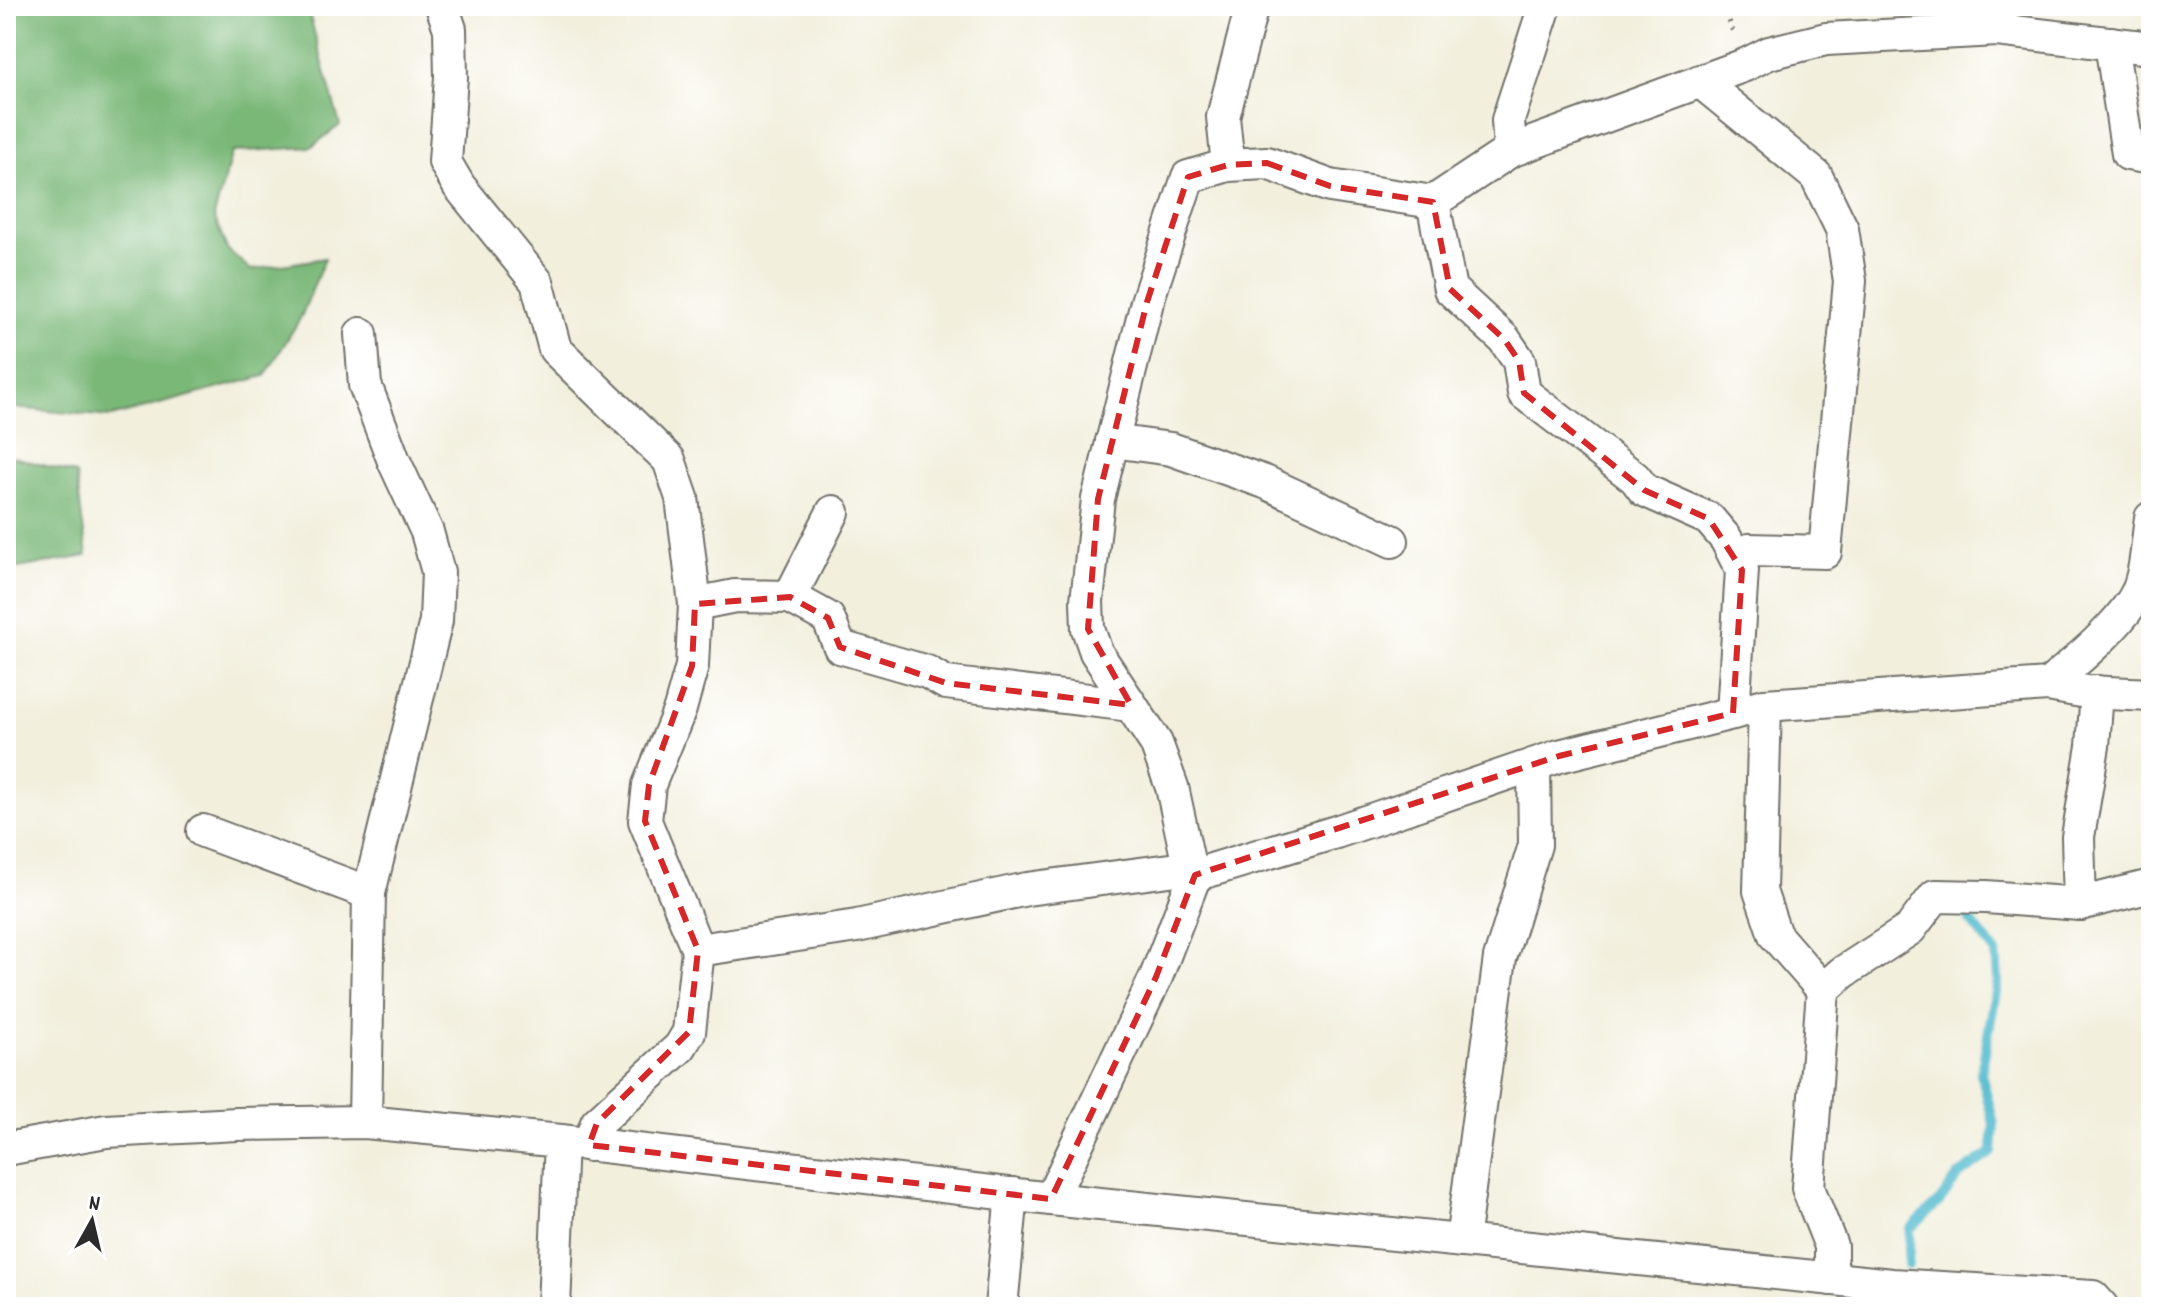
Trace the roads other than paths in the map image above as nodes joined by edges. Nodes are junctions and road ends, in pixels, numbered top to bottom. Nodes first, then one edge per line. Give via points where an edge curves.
1 (442, 6) edge
2 (1252, 6) edge
3 (1545, 6) edge
4 (2111, 43) junction
5 (2151, 48) edge
6 (1700, 81) junction
7 (1510, 151) junction
8 (2151, 158) edge
9 (1228, 165) junction
10 (1433, 202) junction
11 (361, 334) dead end
12 (1112, 441) junction
13 (833, 512) dead end
14 (2151, 518) edge
15 (1392, 541) dead end
16 (1735, 556) junction
17 (790, 597) junction
18 (695, 604) junction
19 (2048, 685) junction
20 (2097, 692) junction
21 (2151, 695) edge
22 (1131, 705) junction
23 (1765, 705) junction
24 (1733, 713) junction
25 (1534, 765) junction
26 (203, 831) dead end
27 (1195, 875) junction
28 (2151, 886) edge
29 (369, 893) junction
30 (2080, 904) junction
31 (698, 950) junction
32 (1823, 990) junction
33 (365, 1122) junction
34 (575, 1143) junction
35 (6, 1149) edge
36 (1012, 1194) junction
37 (1051, 1199) junction
38 (1462, 1241) junction
39 (1831, 1279) junction
40 (554, 1307) edge
41 (1001, 1307) edge
42 (2102, 1307) edge

1 - 18 street via 450,29 451,65 445,162 537,282 555,349 669,460 682,498
2 - 9 street via 1223,117
3 - 7 street via 1508,120
4 - 5 street
4 - 6 street via 1997,30 1826,39 1769,53
4 - 8 street via 2128,154
6 - 7 street
6 - 16 street via 1816,176 1842,229 1850,281 1825,552 1749,550
7 - 10 street
9 - 10 street via 1267,163 1330,186
9 - 12 street via 1188,177 1147,302
10 - 16 street via 1450,289 1504,339 1519,361 1524,393 1644,490 1709,519
11 - 29 street via 365,385 427,532 438,572 436,621
12 - 15 street via 1171,449 1265,482
12 - 22 street via 1098,499 1088,629 1096,652
13 - 17 street
14 - 19 street via 2133,601 2086,654
16 - 24 street via 1742,570
17 - 18 street via 735,596
17 - 22 street via 828,618 840,647 927,672 946,683
18 - 31 street via 692,666 649,785 645,821
19 - 20 street
19 - 23 street
20 - 21 street
20 - 30 street via 2078,837
22 - 27 street via 1156,743
23 - 24 street
23 - 32 street via 1760,891 1775,935
24 - 25 street
25 - 27 street
25 - 38 street via 1535,845 1500,958
26 - 29 street
27 - 31 street via 1177,869 1027,889 857,926
27 - 37 street via 1156,977
28 - 30 street
29 - 33 street
30 - 32 street via 1935,896 1910,929
31 - 34 street via 689,1032 680,1047
32 - 39 street via 1808,1188 1831,1246
33 - 34 street
33 - 35 street via 106,1131
34 - 36 street
34 - 40 street
36 - 37 street
36 - 41 street
37 - 38 street
38 - 39 street
39 - 42 street via 2093,1297

